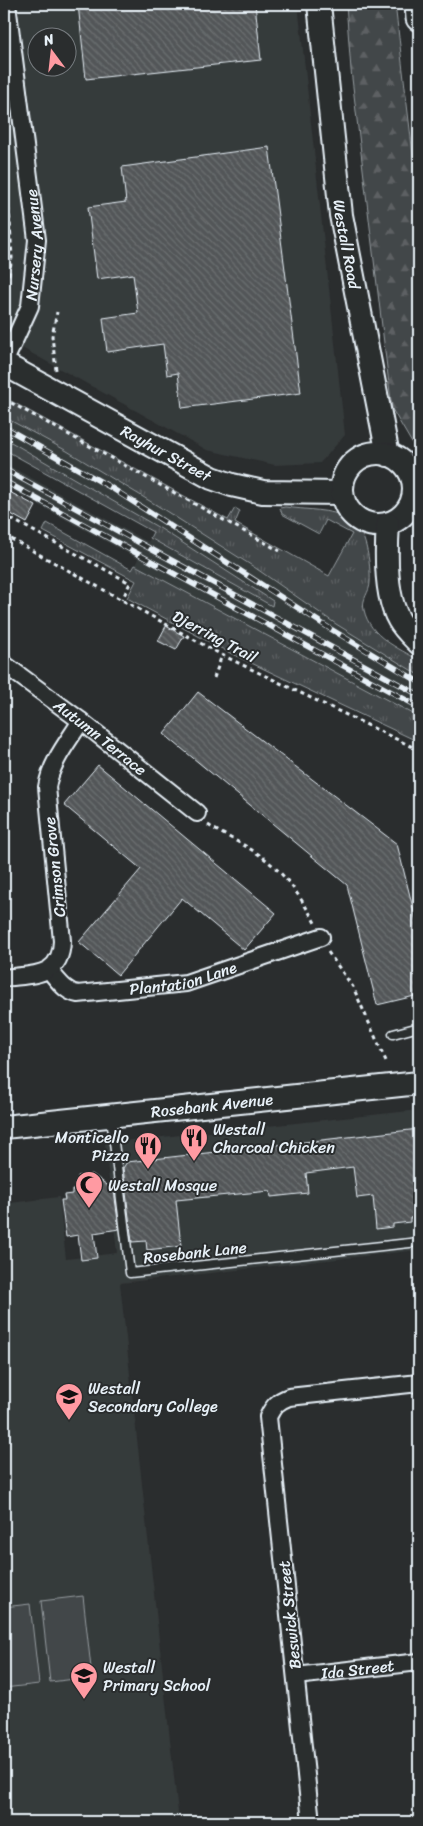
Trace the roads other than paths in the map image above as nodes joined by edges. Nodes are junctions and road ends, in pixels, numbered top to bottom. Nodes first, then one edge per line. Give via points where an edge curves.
1 (7, 4) edge
2 (319, 4) edge
3 (324, 4) edge
4 (418, 4) edge
5 (419, 18) edge
6 (323, 31) junction
7 (4, 363) edge
8 (388, 455) junction
9 (342, 493) junction
10 (388, 524) junction
11 (419, 643) edge
12 (4, 664) edge
13 (82, 721) junction
14 (197, 813) dead end
15 (321, 937) dead end
16 (49, 970) junction
17 (4, 978) edge
18 (419, 1027) edge
19 (393, 1034) dead end
20 (419, 1083) edge
21 (111, 1116) junction
22 (4, 1127) edge
23 (419, 1242) edge
24 (419, 1383) edge
25 (419, 1662) edge
26 (296, 1676) junction
27 (311, 1822) edge

1 - 7 street, Nursery Avenue via 37,240 30,306
2 - 6 main road
3 - 6 main road
4 - 5 main road
6 - 8 main road, Westall Road via 341,215
7 - 9 main road, Rayhur Street via 212,478 263,492
8 - 9 main road via 376,453 355,462 343,481
8 - 10 main road via 407,468 414,489 407,511
9 - 10 main road via 350,512 358,519 368,524
10 - 11 main road via 386,553 390,593 398,618
12 - 13 street, Autumn Terrace
13 - 14 street, Autumn Terrace
13 - 16 street, Crimson Grove via 52,769 47,787 62,941 60,958
15 - 16 street, Plantation Lane via 175,985 78,994 66,989
16 - 17 street
18 - 19 lane
20 - 21 main road, Rosebank Avenue
21 - 22 main road, Rosebank Avenue
21 - 23 lane, Rosebank Lane via 130,1273
24 - 26 street, Beswick Street via 295,1396 282,1399 268,1416
25 - 26 street, Ida Street
26 - 27 street, Beswick Street

